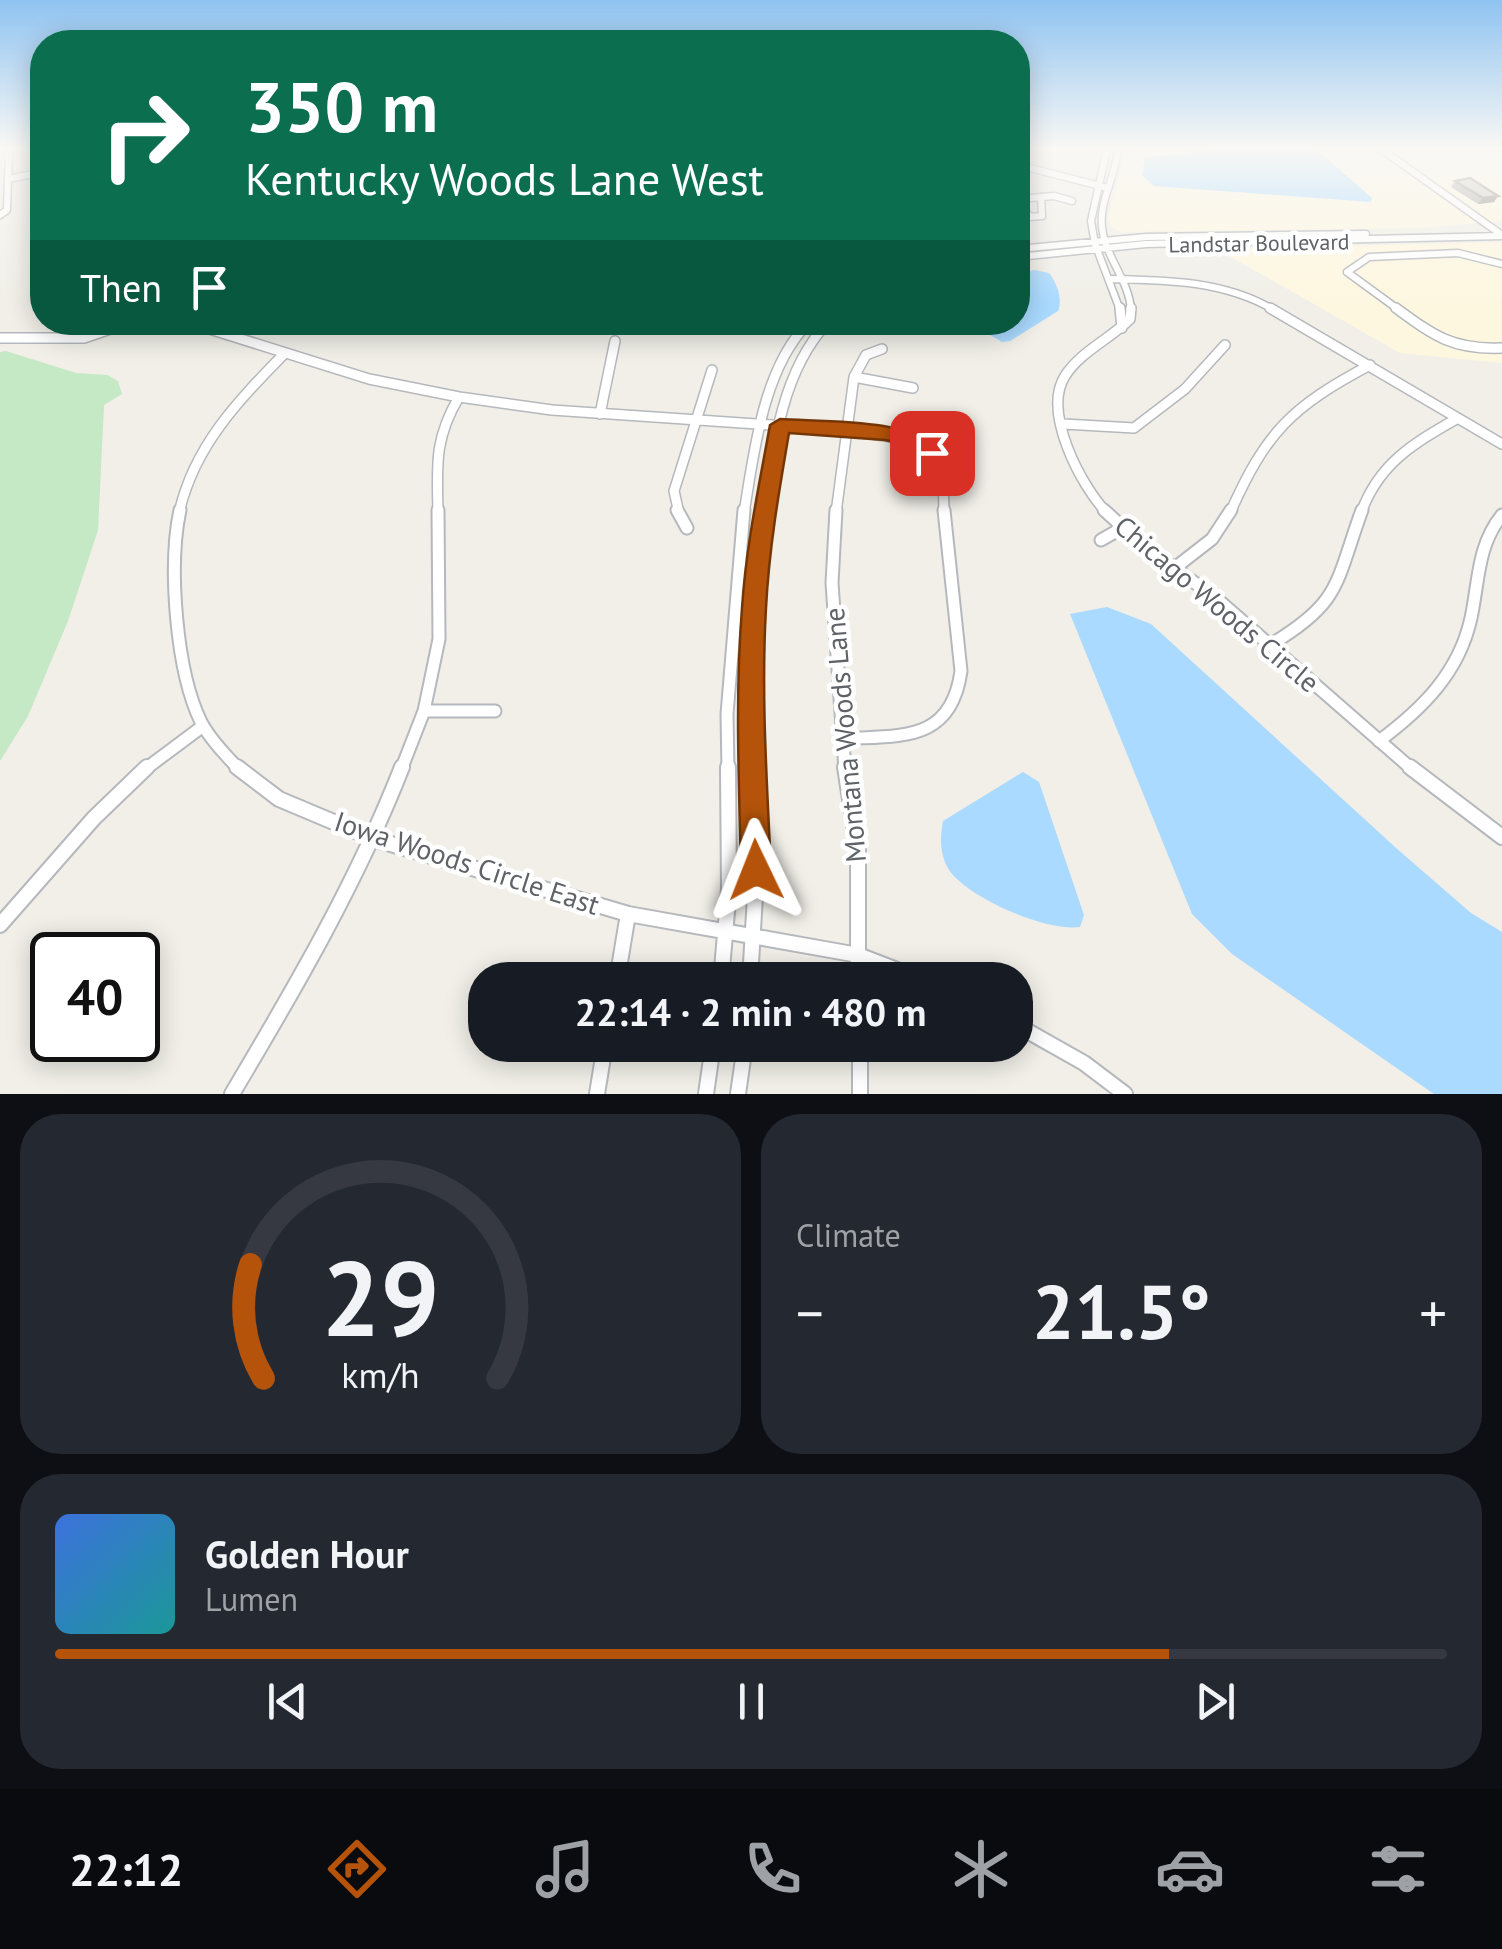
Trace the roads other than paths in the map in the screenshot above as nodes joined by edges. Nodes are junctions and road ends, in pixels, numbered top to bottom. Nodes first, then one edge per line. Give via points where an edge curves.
1 (1040, 200) edge
2 (1064, 200) edge
3 (1094, 200) edge
4 (1106, 200) edge
5 (1451, 200) edge
6 (1072, 201) dead end
7 (1030, 216) edge
8 (1499, 235) edge
9 (1100, 243) junction
10 (1030, 248) edge
11 (1030, 256) edge
12 (1502, 264) edge
13 (1117, 279) junction
14 (102, 335) edge
15 (226, 335) edge
16 (799, 335) edge
17 (814, 335) edge
18 (0, 338) edge
19 (615, 341) dead end
20 (1226, 345) dead end
21 (1502, 348) edge
22 (882, 349) dead end
23 (284, 354) junction
24 (1370, 365) junction
25 (712, 370) dead end
26 (854, 377) junction
27 (913, 388) dead end
28 (459, 396) junction
29 (600, 414) junction
30 (1458, 418) junction
31 (697, 422) junction
32 (762, 424) junction
33 (1064, 424) junction
34 (780, 425) junction
35 (844, 430) junction
36 (1502, 444) edge
37 (1502, 515) edge
38 (1124, 527) junction
39 (687, 528) dead end
40 (1101, 540) dead end
41 (1176, 567) junction
42 (1270, 645) junction
43 (424, 711) junction
44 (495, 711) dead end
45 (203, 726) junction
46 (840, 738) junction
47 (1378, 741) junction
48 (1502, 837) edge
49 (374, 839) junction
50 (628, 914) junction
51 (0, 925) edge
52 (725, 931) junction
53 (753, 936) junction
54 (858, 955) junction
55 (620, 962) edge
56 (722, 962) edge
57 (751, 962) edge
58 (858, 962) edge
59 (876, 962) edge
60 (1033, 1034) edge
61 (602, 1062) edge
62 (711, 1062) edge
63 (743, 1062) edge
64 (860, 1062) edge
65 (232, 1094) edge
66 (597, 1094) edge
67 (706, 1094) edge
68 (738, 1094) edge
69 (860, 1094) edge
70 (1126, 1094) edge

1 - 7 street via 1042,216
2 - 6 street
3 - 9 street
4 - 9 street
5 - 8 street
8 - 9 street, Landstar Boulevard
9 - 10 street, Landstar Boulevard
9 - 11 street, Landstar Boulevard
9 - 13 street, Chicago Woods Circle
12 - 21 street via 1458,253 1369,256 1347,272 1440,340
13 - 24 street via 1218,285 1252,297
13 - 33 street, Chicago Woods Circle via 1133,308 1122,328 1073,365 1060,385
14 - 18 street via 76,341
15 - 23 street
16 - 32 street via 782,358
17 - 34 street via 796,364
19 - 29 street
20 - 33 street via 1223,356 1133,428
22 - 26 street via 866,356
23 - 28 street
23 - 45 street, Iowa Woods Circle East via 227,412 206,444 184,492 172,546 185,682
24 - 30 street
24 - 41 street via 1280,425 1259,452 1222,531
25 - 31 street
26 - 27 street
26 - 35 street, Montana Woods Lane
28 - 29 street
28 - 43 street via 437,447 439,639
29 - 31 street
30 - 36 street
30 - 42 street via 1393,460 1375,481 1327,601
31 - 32 street
31 - 39 street via 674,491
32 - 34 street
32 - 52 street via 732,604
33 - 38 street, Chicago Woods Circle via 1082,483
34 - 35 street
34 - 53 street via 754,609
35 - 46 street, Montana Woods Lane via 832,583
35 - 46 street via 912,440 944,470 945,539 962,671 948,714 921,732
37 - 47 street via 1484,537 1461,651 1435,696
38 - 40 street
38 - 41 street, Chicago Woods Circle
41 - 42 street, Chicago Woods Circle
42 - 47 street, Chicago Woods Circle
43 - 44 street
43 - 49 street
45 - 49 street, Iowa Woods Circle East via 238,768 279,799
45 - 51 street via 110,797
46 - 54 street, Montana Woods Lane via 858,851
47 - 48 street, Chicago Woods Circle
49 - 50 street, Iowa Woods Circle East
49 - 65 street
50 - 52 street, Iowa Woods Circle East
50 - 55 street
52 - 53 street, Iowa Woods Circle East
52 - 56 street
53 - 54 street, Iowa Woods Circle East
53 - 57 street
54 - 58 street, Montana Woods Lane
54 - 59 street, Iowa Woods Circle East
60 - 70 street
61 - 66 street
62 - 67 street
63 - 68 street
64 - 69 street

